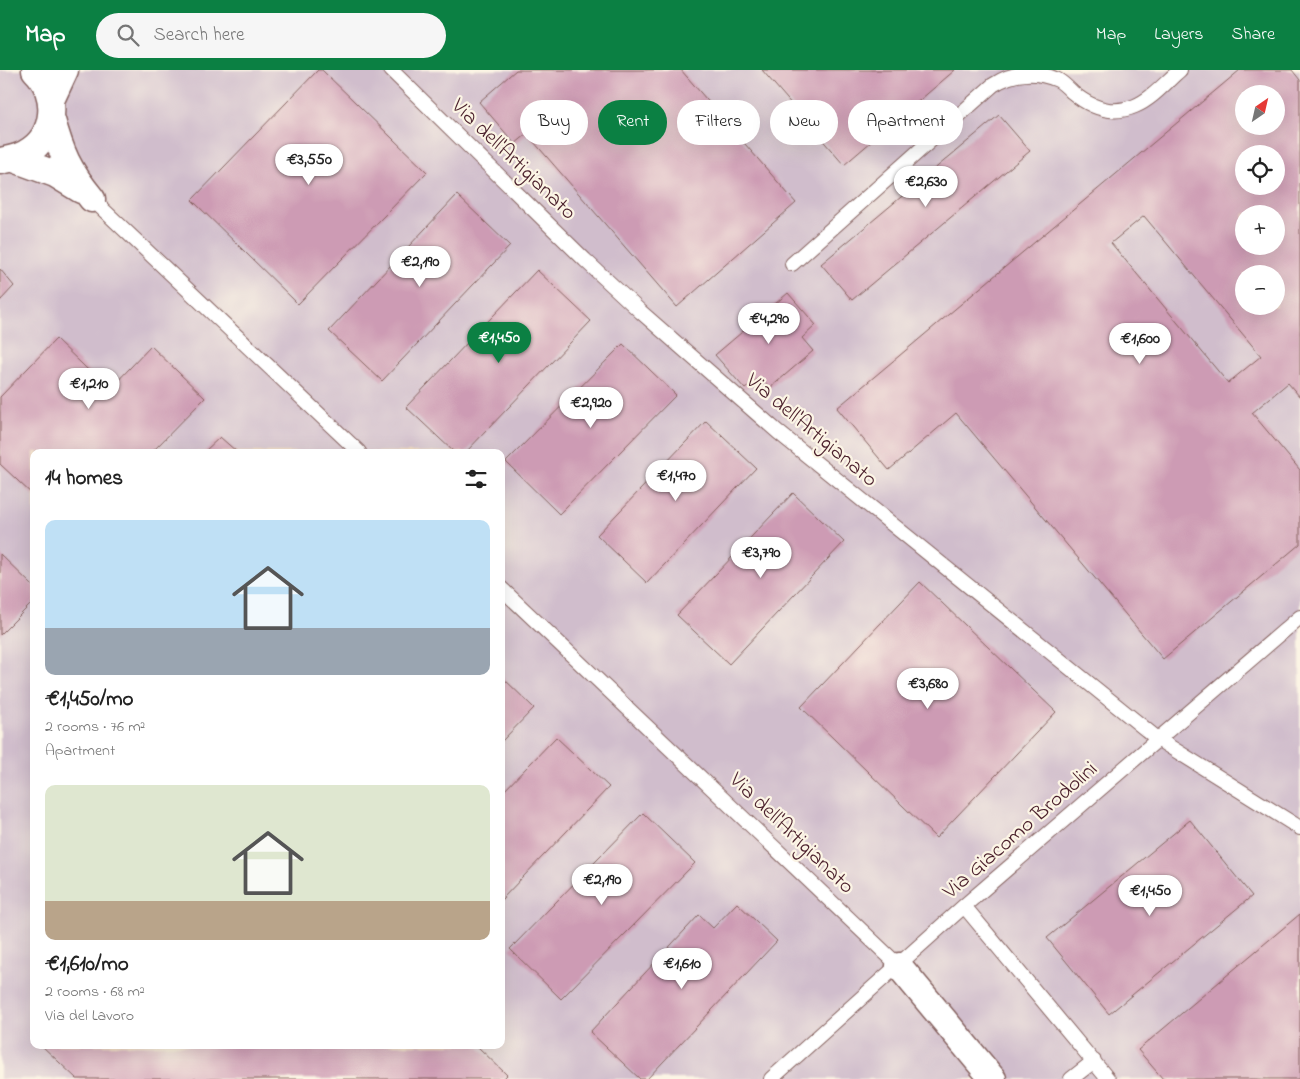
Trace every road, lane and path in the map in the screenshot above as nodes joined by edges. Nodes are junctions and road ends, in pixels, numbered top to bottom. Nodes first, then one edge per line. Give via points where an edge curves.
1 (35, 70) edge
2 (65, 70) edge
3 (391, 70) edge
4 (1180, 70) edge
5 (51, 108) junction
6 (7, 160) edge
7 (92, 199) junction
8 (792, 264) dead end
9 (356, 449) edge
10 (505, 592) edge
11 (1300, 617) edge
12 (1159, 740) junction
13 (1300, 828) edge
14 (964, 906) junction
15 (899, 966) junction
16 (1094, 1061) junction
17 (771, 1079) edge
18 (993, 1079) edge
19 (1071, 1079) edge
20 (1108, 1079) edge

1 - 5 street via 46,85
2 - 5 street
3 - 12 lane, Via dell'Artigianato via 566,242 699,364 853,494
4 - 8 lane via 1137,106 1121,110 1095,107 1047,76 1034,73 1007,76
5 - 6 street via 47,131 39,143 27,153
5 - 7 street via 66,163
6 - 7 street via 55,174
7 - 9 lane
10 - 15 lane, Via dell'Artigianato
11 - 12 lane, Via Giacomo Brodolini
12 - 13 lane, Via dell'Artigianato
12 - 14 lane, Via Giacomo Brodolini
14 - 15 lane, Via Giacomo Brodolini
14 - 16 lane
15 - 17 lane, Via Giacomo Brodolini
15 - 18 street
16 - 19 lane
16 - 20 lane

